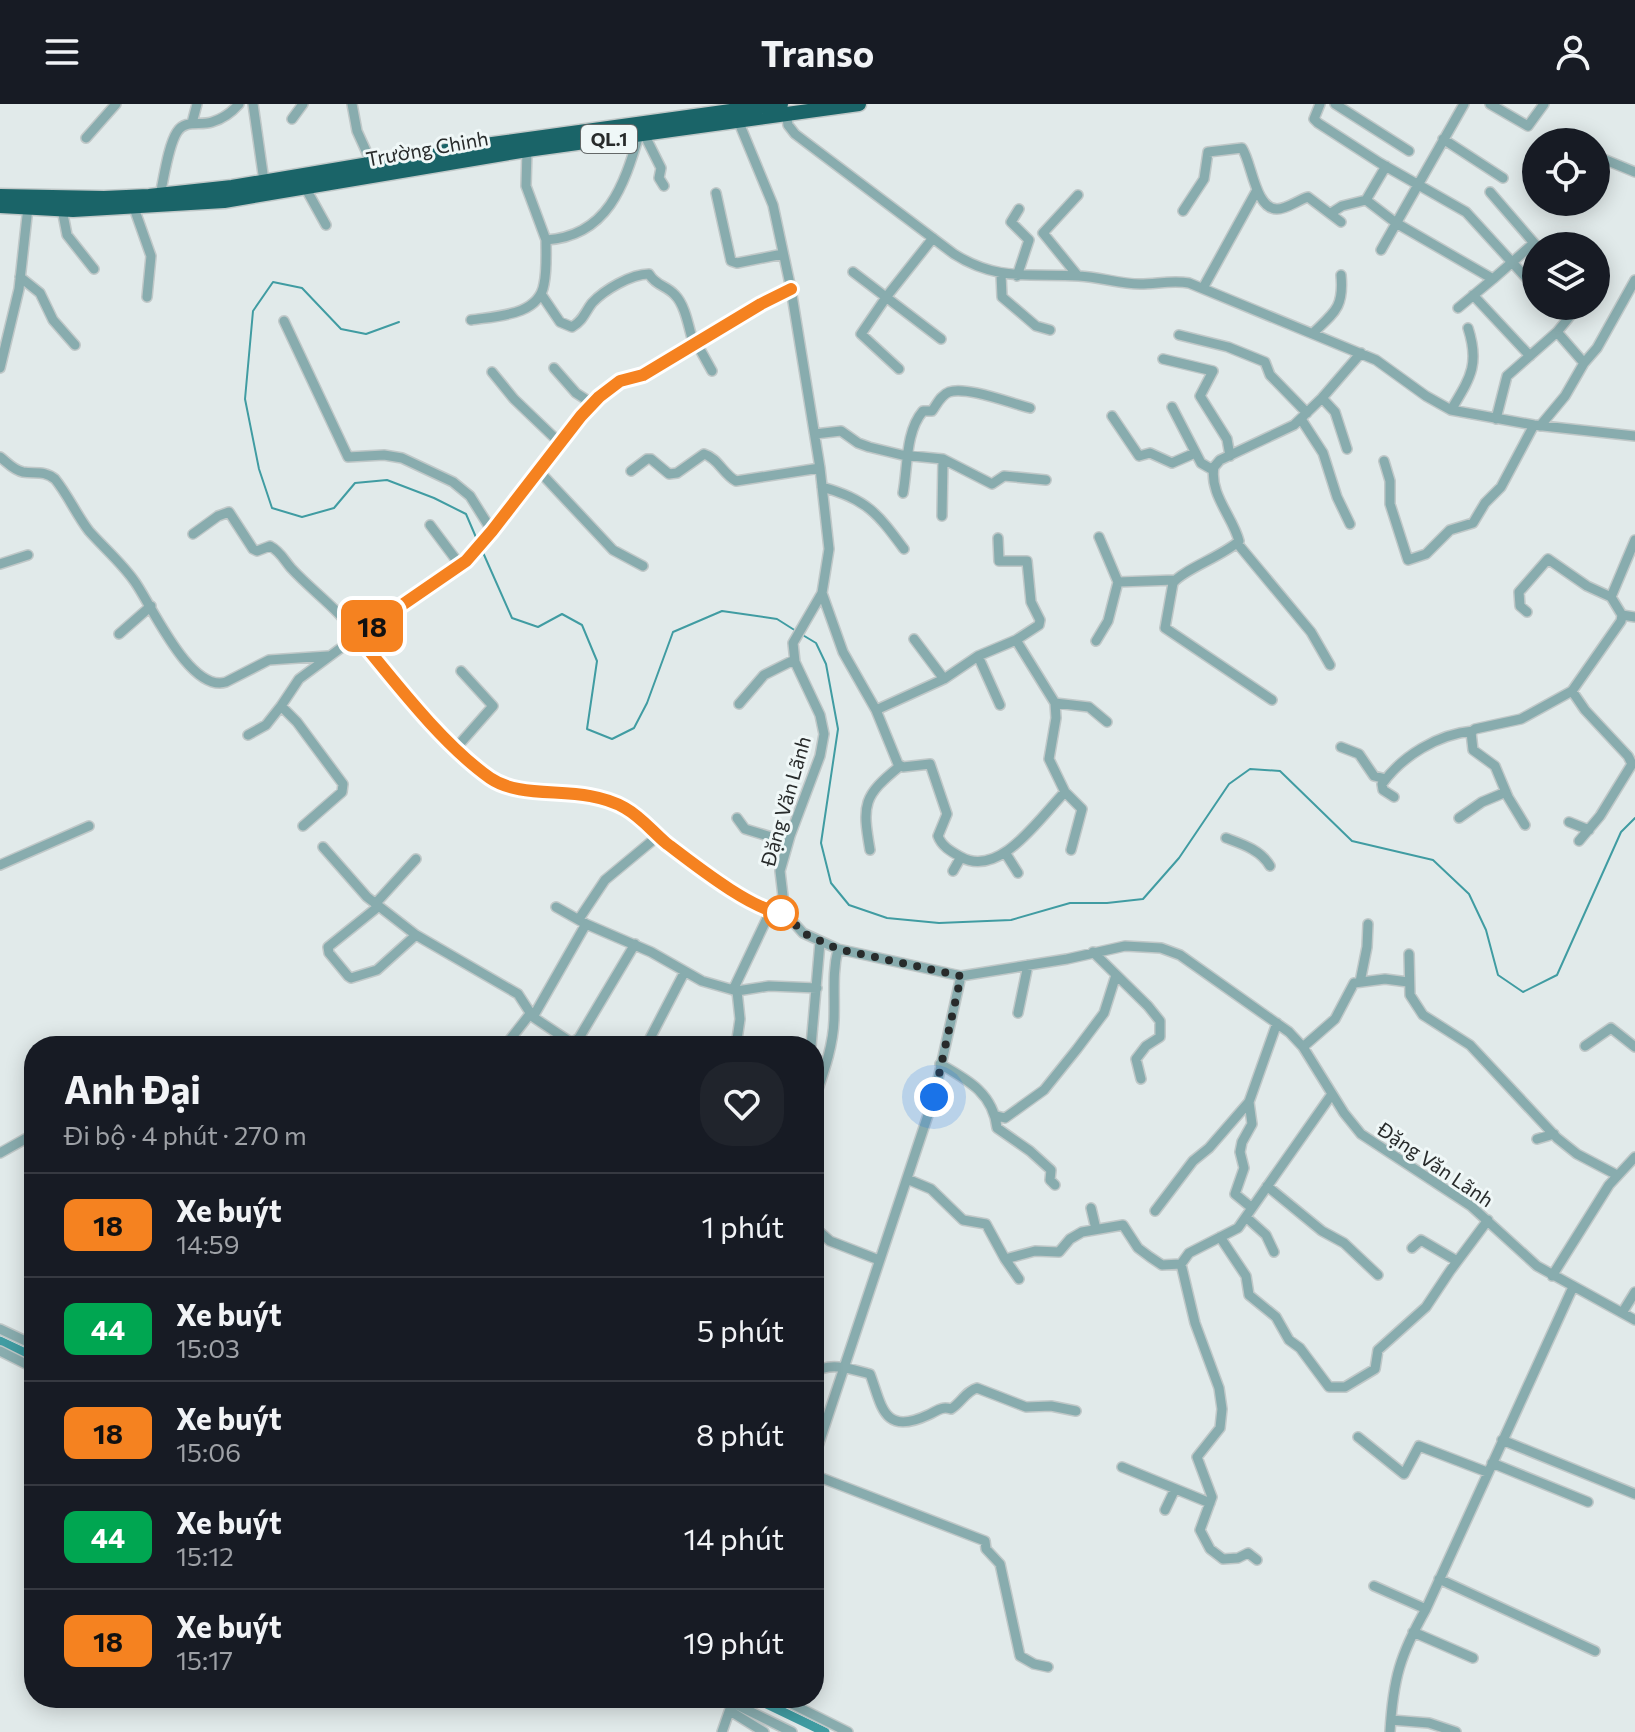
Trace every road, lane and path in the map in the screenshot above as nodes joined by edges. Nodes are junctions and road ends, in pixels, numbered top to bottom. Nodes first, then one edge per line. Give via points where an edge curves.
1 (116, 104) edge
2 (197, 104) edge
3 (239, 104) edge
4 (253, 104) edge
5 (303, 104) edge
6 (352, 104) edge
7 (859, 104) edge
8 (1320, 104) edge
9 (1335, 104) edge
10 (1464, 104) edge
11 (1490, 104) edge
12 (1544, 104) edge
13 (784, 107) edge
14 (735, 112) edge
15 (292, 119) dead end
16 (192, 123) junction
17 (642, 134) junction
18 (86, 138) dead end
19 (1443, 139) junction
20 (527, 150) junction
21 (1409, 151) dead end
22 (1610, 162) edge
23 (1386, 166) junction
24 (365, 170) junction
25 (1635, 172) edge
26 (343, 176) junction
27 (1503, 178) dead end
28 (264, 181) junction
29 (1419, 184) junction
30 (664, 186) dead end
31 (306, 189) junction
32 (1257, 190) junction
33 (1490, 192) dead end
34 (716, 193) dead end
35 (160, 195) junction
36 (1078, 195) dead end
37 (0, 196) edge
38 (1366, 200) junction
39 (0, 206) edge
40 (28, 207) junction
41 (134, 208) junction
42 (62, 209) junction
43 (1019, 209) dead end
44 (1183, 211) dead end
45 (1331, 213) junction
46 (1341, 222) dead end
47 (1396, 223) junction
48 (326, 225) dead end
49 (1525, 232) edge
50 (1043, 233) junction
51 (933, 238) junction
52 (546, 240) junction
53 (1029, 240) junction
54 (1381, 250) dead end
55 (783, 254) junction
56 (1522, 254) edge
57 (1512, 262) junction
58 (94, 269) dead end
59 (853, 272) dead end
60 (1522, 273) edge
61 (1001, 274) junction
62 (1341, 275) dead end
63 (1017, 276) junction
64 (1078, 276) junction
65 (20, 277) junction
66 (1493, 279) junction
67 (1635, 280) edge
68 (1203, 288) junction
69 (791, 289) junction
70 (541, 294) junction
71 (1473, 295) junction
72 (887, 296) junction
73 (147, 297) dead end
74 (1458, 308) dead end
75 (471, 320) dead end
76 (1567, 320) edge
77 (284, 321) dead end
78 (1468, 328) dead end
79 (1050, 330) dead end
80 (1557, 332) junction
81 (1313, 333) junction
82 (1179, 335) dead end
83 (941, 339) dead end
84 (696, 344) junction
85 (75, 345) dead end
86 (1361, 353) junction
87 (1530, 356) junction
88 (1163, 359) dead end
89 (1584, 363) junction
90 (0, 368) edge
91 (554, 368) dead end
92 (899, 369) dead end
93 (712, 371) dead end
94 (492, 372) dead end
95 (1322, 398) junction
96 (593, 404) junction
97 (1172, 407) dead end
98 (1030, 408) dead end
99 (1451, 410) junction
100 (1112, 416) dead end
101 (1304, 416) junction
102 (1496, 419) junction
103 (1537, 426) junction
104 (815, 434) junction
105 (1635, 436) edge
106 (560, 443) junction
107 (1347, 449) dead end
108 (1195, 453) junction
109 (909, 456) junction
110 (1230, 456) junction
111 (0, 457) edge
112 (943, 459) junction
113 (1384, 461) dead end
114 (820, 468) junction
115 (538, 470) junction
116 (1213, 470) junction
117 (631, 471) dead end
118 (1046, 480) dead end
119 (822, 487) junction
120 (903, 493) dead end
121 (942, 516) dead end
122 (1350, 524) dead end
123 (430, 525) dead end
124 (492, 531) junction
125 (193, 534) dead end
126 (1099, 537) dead end
127 (998, 538) dead end
128 (1635, 540) edge
129 (1237, 543) junction
130 (904, 549) dead end
131 (28, 555) dead end
132 (463, 563) junction
133 (0, 564) edge
134 (643, 566) dead end
135 (1175, 580) junction
136 (1118, 582) junction
137 (822, 593) junction
138 (1611, 597) junction
139 (151, 606) junction
140 (1527, 612) dead end
141 (1622, 615) junction
142 (1635, 617) edge
143 (119, 634) dead end
144 (357, 636) junction
145 (914, 639) dead end
146 (1016, 640) junction
147 (1096, 641) dead end
148 (328, 656) junction
149 (978, 656) junction
150 (794, 660) junction
151 (1330, 665) dead end
152 (461, 671) dead end
153 (944, 679) junction
154 (1572, 691) junction
155 (1272, 700) dead end
156 (1055, 703) junction
157 (739, 704) dead end
158 (1000, 705) dead end
159 (281, 706) junction
160 (876, 710) junction
161 (1107, 722) dead end
162 (1473, 731) junction
163 (248, 735) dead end
164 (1341, 747) dead end
165 (456, 748) junction
166 (900, 766) junction
167 (1386, 779) junction
168 (1065, 792) junction
169 (1506, 792) junction
170 (1394, 797) dead end
171 (737, 818) dead end
172 (1459, 818) dead end
173 (1569, 822) dead end
174 (1525, 825) dead end
175 (89, 826) dead end
176 (303, 826) dead end
177 (1589, 830) junction
178 (658, 836) junction
179 (1226, 838) dead end
180 (1579, 841) dead end
181 (788, 842) junction
182 (323, 847) dead end
183 (870, 850) dead end
184 (1071, 850) dead end
185 (1006, 854) junction
186 (961, 857) junction
187 (416, 859) dead end
188 (0, 865) edge
189 (1270, 866) dead end
190 (953, 871) dead end
191 (1018, 873) dead end
192 (377, 904) junction
193 (556, 907) dead end
194 (770, 912) junction
195 (785, 913) junction
196 (582, 922) junction
197 (1368, 924) dead end
198 (416, 935) junction
199 (820, 942) junction
200 (635, 944) junction
201 (838, 949) junction
202 (1093, 952) junction
203 (1409, 954) dead end
204 (1028, 965) junction
205 (684, 973) junction
206 (1116, 975) junction
207 (961, 976) junction
208 (1360, 982) junction
209 (1408, 982) junction
210 (817, 988) junction
211 (735, 991) junction
212 (1018, 1013) dead end
213 (532, 1015) junction
214 (1277, 1023) junction
215 (514, 1036) edge
216 (560, 1036) edge
217 (579, 1036) edge
218 (651, 1036) edge
219 (737, 1036) edge
220 (812, 1036) edge
221 (1585, 1046) dead end
222 (1303, 1047) junction
223 (1635, 1047) edge
224 (940, 1064) junction
225 (824, 1072) edge
226 (1141, 1079) dead end
227 (1332, 1094) junction
228 (1249, 1102) junction
229 (997, 1116) junction
230 (1554, 1134) junction
231 (1537, 1139) dead end
232 (24, 1140) edge
233 (0, 1153) edge
234 (1635, 1157) edge
235 (1617, 1175) junction
236 (907, 1179) junction
237 (1055, 1185) dead end
238 (1267, 1186) junction
239 (1091, 1208) dead end
240 (1155, 1211) dead end
241 (1249, 1212) junction
242 (1488, 1220) junction
243 (1096, 1229) junction
244 (824, 1236) edge
245 (1220, 1237) junction
246 (1412, 1248) dead end
247 (1274, 1252) dead end
248 (1005, 1259) junction
249 (879, 1260) junction
250 (1457, 1261) junction
251 (1181, 1264) junction
252 (1378, 1275) dead end
253 (1552, 1276) junction
254 (1019, 1279) dead end
255 (1573, 1287) junction
256 (1635, 1292) edge
257 (1622, 1313) junction
258 (1635, 1320) edge
259 (0, 1329) edge
260 (24, 1340) edge
261 (0, 1351) edge
262 (24, 1363) edge
263 (824, 1368) edge
264 (844, 1368) junction
265 (1076, 1411) dead end
266 (824, 1428) edge
267 (1358, 1437) dead end
268 (1502, 1440) junction
269 (1122, 1467) dead end
270 (1490, 1468) junction
271 (824, 1479) edge
272 (1175, 1489) junction
273 (1635, 1494) edge
274 (1588, 1502) dead end
275 (1210, 1503) junction
276 (1165, 1510) dead end
277 (1257, 1560) dead end
278 (1439, 1579) junction
279 (1374, 1586) dead end
280 (1426, 1609) junction
281 (1413, 1632) junction
282 (1595, 1651) dead end
283 (1473, 1658) dead end
284 (1048, 1667) dead end
285 (728, 1708) edge
286 (737, 1708) edge
287 (742, 1708) edge
288 (804, 1708) edge
289 (1391, 1720) junction
290 (722, 1732) edge
291 (764, 1732) edge
292 (792, 1732) edge
293 (848, 1732) edge
294 (1390, 1732) edge
295 (1456, 1732) edge

1 - 18 street
2 - 16 street
3 - 16 street via 211,123
4 - 28 street
5 - 15 street
6 - 24 street
7 - 13 highway, Trường Chinh / QL.1
8 - 23 street via 1314,119 1318,123
9 - 21 street
10 - 19 street
11 - 12 street via 1528,126
13 - 14 highway, Trường Chinh / QL.1
13 - 51 street via 795,134
14 - 17 highway, Trường Chinh / QL.1
14 - 24 highway, Trường Chinh / QL.1 via 470,147
14 - 55 street via 773,205
16 - 35 street via 176,133
17 - 20 highway, Trường Chinh / QL.1
17 - 30 street via 661,168
17 - 52 street via 602,219 573,235
19 - 27 street
19 - 29 street
20 - 24 highway, Trường Chinh / QL.1
20 - 52 street via 526,186
22 - 25 street
23 - 29 street
23 - 38 street
24 - 26 highway, Trường Chinh / QL.1
26 - 28 highway, Trường Chinh / QL.1
26 - 31 highway, Trường Chinh / QL.1
28 - 35 highway, Trường Chinh / QL.1
29 - 47 street
29 - 57 street via 1466,212
31 - 41 highway, Trường Chinh / QL.1
31 - 48 street
32 - 44 street via 1244,149 1208,152 1204,179
32 - 45 street via 1275,209 1308,197
32 - 68 street
33 - 49 street
34 - 55 street via 731,261
35 - 37 highway, Trường Chinh / QL.1
36 - 50 street
38 - 45 street
38 - 47 street
39 - 40 highway, Trường Chinh / QL.1
40 - 42 highway, Trường Chinh / QL.1
40 - 65 street
41 - 42 highway, Trường Chinh / QL.1
41 - 73 street via 151,256
42 - 58 street via 67,235
43 - 53 street via 1011,222
45 - 46 street
47 - 54 street
47 - 66 street
50 - 53 street
50 - 64 street
51 - 61 street via 972,266
51 - 72 street
52 - 70 street
53 - 63 street
55 - 69 street
56 - 57 street
57 - 60 street
57 - 66 street
59 - 72 street
61 - 63 street
61 - 79 street via 1005,300 1036,326
62 - 81 street via 1339,307
63 - 64 street
64 - 68 street via 1138,284 1175,281
65 - 85 street via 40,293 53,320
65 - 90 street
66 - 71 street
67 - 89 street
68 - 81 street
69 - 84 street
69 - 104 street
70 - 75 street via 514,313
70 - 84 street via 560,322 572,327 607,291 649,274 678,299
71 - 74 street
71 - 87 street
72 - 83 street
72 - 92 street via 861,334
76 - 80 street
77 - 124 street via 348,457 402,458 453,482 470,496
78 - 99 street via 1474,365
80 - 87 street
80 - 89 street
81 - 86 street
82 - 101 street via 1265,362
84 - 93 street
84 - 96 street via 643,375 620,381
86 - 95 street
86 - 99 street
87 - 102 street via 1507,376
88 - 110 street via 1213,371 1200,396 1227,439
89 - 103 street via 1565,396
91 - 96 street
94 - 106 street
95 - 101 street
95 - 107 street via 1335,412
96 - 106 street
97 - 108 street
98 - 109 street via 969,391 950,392 932,411 920,413
99 - 102 street
100 - 108 street via 1139,456 1150,453 1172,463
101 - 110 street
101 - 122 street
102 - 103 street
103 - 105 street
103 - 113 street via 1473,523 1450,530 1426,554 1408,560 1390,504
104 - 109 street via 841,431 858,443
104 - 114 street
106 - 115 street
108 - 116 street
109 - 112 street
109 - 120 street
110 - 116 street
111 - 139 street via 22,472 52,476
112 - 118 street via 992,484 1004,476
112 - 121 street
114 - 117 street via 736,481 704,454 677,473 669,474 651,459
114 - 119 street
115 - 124 street
115 - 134 street via 613,550
116 - 129 street
119 - 130 street via 879,514
119 - 137 street via 829,549
123 - 132 street
124 - 132 street
125 - 144 street via 229,512 253,549 275,549
126 - 136 street
127 - 146 street via 999,561 1027,561 1031,602 1040,620
128 - 138 street
129 - 135 street
129 - 151 street via 1311,632
131 - 133 street
132 - 144 street
135 - 136 street
135 - 155 street via 1165,628
136 - 147 street via 1108,621
137 - 150 street via 793,643
137 - 160 street via 843,652
138 - 140 street via 1548,559 1519,592 1520,606
138 - 141 street
139 - 143 street
139 - 148 street via 179,653 215,684 269,660
141 - 142 street
141 - 154 street
144 - 148 street
144 - 165 street
145 - 153 street
146 - 149 street
146 - 156 street
148 - 159 street via 299,679
149 - 153 street
149 - 158 street
150 - 157 street via 764,675
150 - 181 street, Đặng Văn Lãnh via 824,734
152 - 165 street via 493,706
153 - 160 street
154 - 162 street via 1521,719
154 - 177 street via 1632,764
156 - 161 street via 1089,707
156 - 168 street via 1049,759
159 - 163 street via 266,725
159 - 176 street via 343,784 342,792
160 - 166 street
162 - 167 street via 1425,746
162 - 169 street via 1473,750 1495,766
164 - 167 street via 1359,754 1374,776
165 - 178 street via 500,784 603,798 632,813
166 - 183 street via 871,793 865,823
166 - 186 street via 930,764 947,814 938,836
167 - 170 street via 1383,790
168 - 184 street via 1082,809
168 - 185 street
169 - 172 street
169 - 174 street
171 - 181 street via 745,829
173 - 177 street
175 - 188 street
177 - 180 street
178 - 194 street
178 - 196 street via 605,880
179 - 189 street via 1256,851
181 - 195 street, Đặng Văn Lãnh via 780,871
182 - 192 street
185 - 186 street via 992,861
185 - 191 street
186 - 190 street
187 - 192 street
192 - 198 street
192 - 198 street via 328,947 348,976 377,970
193 - 196 street
194 - 195 street
194 - 211 street
195 - 199 street, Đặng Văn Lãnh
196 - 200 street
196 - 213 street
197 - 208 street
198 - 213 street via 515,992
199 - 201 street, Đặng Văn Lãnh
199 - 210 street
200 - 205 street
200 - 217 street
201 - 207 street, Đặng Văn Lãnh
201 - 225 street via 834,1022
202 - 204 street, Đặng Văn Lãnh
202 - 206 street
202 - 214 street, Đặng Văn Lãnh via 1131,945 1168,950
203 - 209 street
204 - 207 street, Đặng Văn Lãnh
204 - 212 street
205 - 211 street
205 - 218 street
206 - 226 street via 1161,1027 1160,1037 1137,1056
206 - 229 street via 1098,1022 1044,1090 1005,1118
207 - 224 street
208 - 209 street
208 - 222 street via 1352,986 1328,1027
209 - 230 street via 1423,1015 1470,1045
210 - 211 street
210 - 220 street
211 - 219 street
213 - 215 street
213 - 216 street
214 - 222 street, Đặng Văn Lãnh
214 - 228 street
221 - 223 street via 1611,1028
222 - 227 street, Đặng Văn Lãnh
224 - 229 street via 969,1081
224 - 236 street
227 - 238 street
227 - 242 street, Đặng Văn Lãnh via 1361,1134
228 - 240 street
228 - 241 street via 1252,1124 1242,1142 1244,1168 1235,1194
229 - 237 street via 997,1128 1051,1170
230 - 231 street
230 - 235 street via 1583,1159
232 - 233 street
234 - 235 street
235 - 253 street
236 - 248 street via 931,1189 963,1220 986,1224
236 - 249 street
238 - 241 street
238 - 252 street
239 - 243 street
241 - 245 street via 1238,1228
241 - 247 street
242 - 250 street
242 - 253 street, Đặng Văn Lãnh
243 - 248 street via 1073,1236 1059,1252 1035,1251
243 - 251 street via 1123,1225 1138,1248 1162,1265
244 - 249 street
245 - 250 street via 1246,1276 1249,1295 1276,1317 1289,1340 1334,1389 1373,1372 1378,1350 1426,1307
245 - 251 street via 1189,1253
246 - 250 street via 1421,1240
248 - 254 street
249 - 264 street
251 - 275 street via 1222,1409 1220,1428 1197,1457 1211,1491
253 - 255 street, Đặng Văn Lãnh
255 - 257 street, Đặng Văn Lãnh
255 - 268 street
256 - 257 street
257 - 258 street, Đặng Văn Lãnh
259 - 260 street
261 - 262 street
263 - 264 street
264 - 265 street via 870,1374 882,1410 893,1421 951,1409 977,1388 1026,1407
264 - 266 street
267 - 270 street via 1404,1474 1419,1446
268 - 270 street
268 - 273 street
269 - 272 street
270 - 274 street
270 - 278 street
271 - 284 street via 985,1541 1000,1564 1018,1651 1024,1660
272 - 275 street
272 - 276 street
275 - 277 street via 1200,1530 1213,1554 1229,1559 1248,1553
278 - 280 street
278 - 282 street
279 - 280 street
280 - 281 street
281 - 283 street
281 - 289 street via 1399,1662
285 - 290 street
286 - 291 street
287 - 292 street
288 - 293 street
289 - 294 street
289 - 295 street

